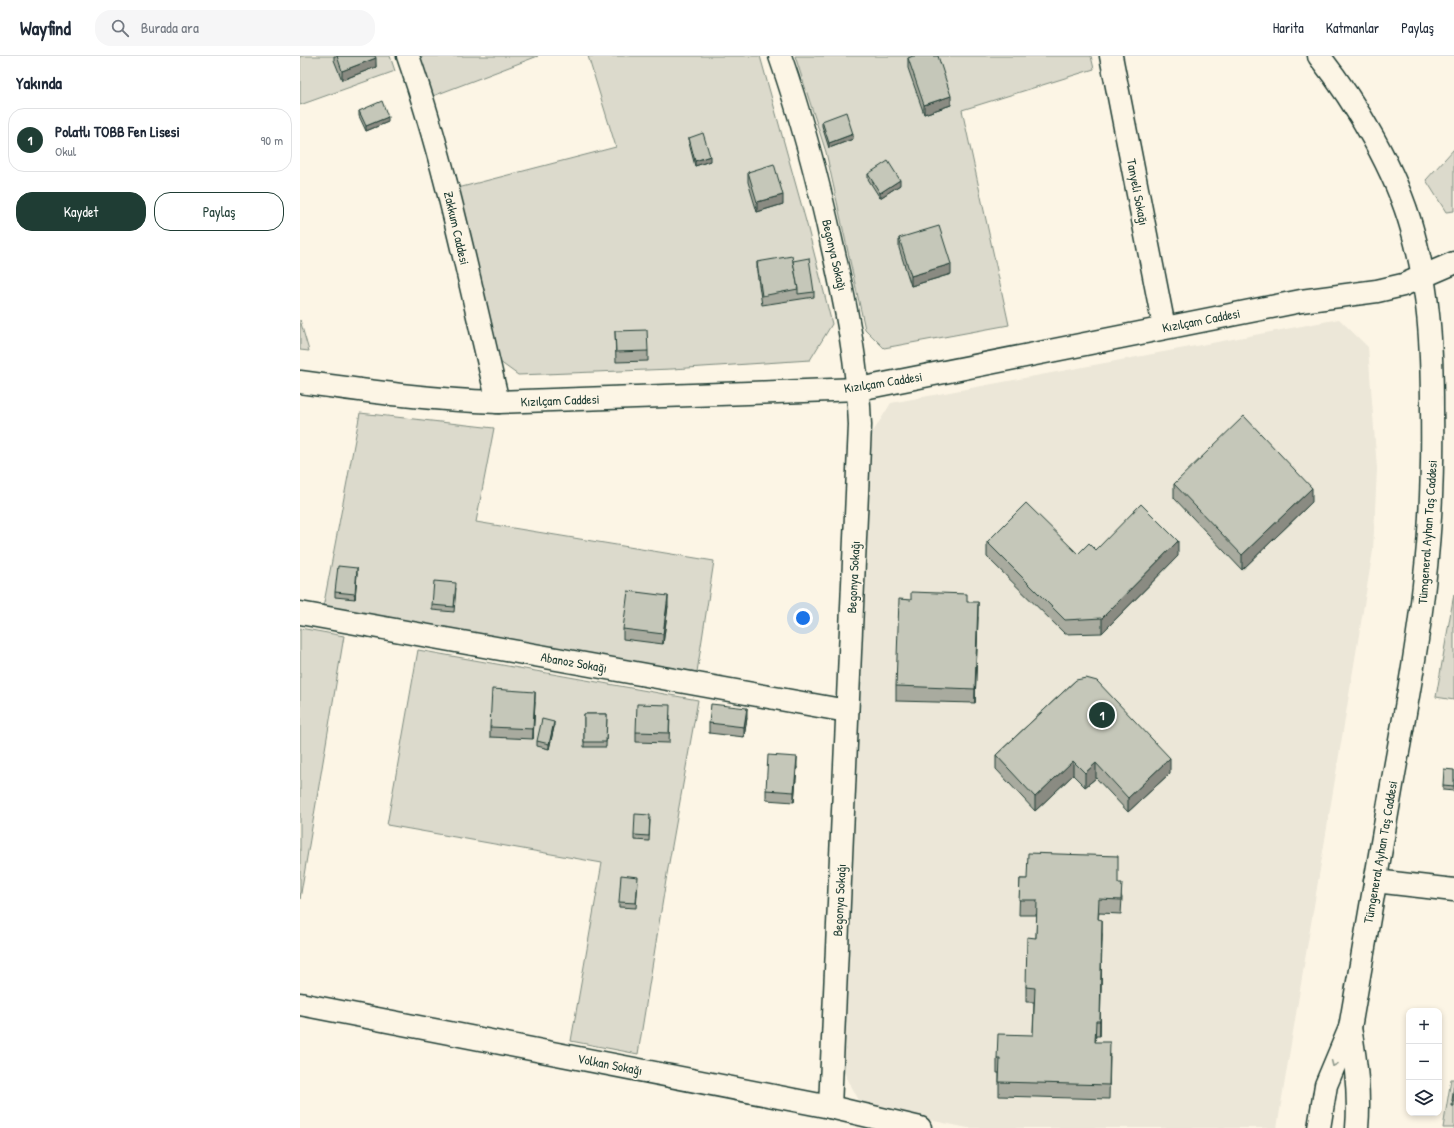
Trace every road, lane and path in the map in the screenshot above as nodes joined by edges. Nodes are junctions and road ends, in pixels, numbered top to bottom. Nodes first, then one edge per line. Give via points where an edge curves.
1 (408, 56) edge
2 (780, 56) edge
3 (1111, 56) edge
4 (1319, 56) edge
5 (1454, 263) edge
6 (1424, 276) junction
7 (1164, 327) junction
8 (300, 382) edge
9 (859, 389) junction
10 (498, 402) junction
11 (300, 613) edge
12 (847, 711) junction
13 (1375, 881) junction
14 (1454, 890) edge
15 (300, 1004) edge
16 (1350, 1028) junction
17 (830, 1107) junction
18 (920, 1128) edge
19 (1319, 1128) edge
20 (1357, 1128) edge

1 - 10 street, Zakkum Caddesi via 437,147
2 - 9 street, Begonya Sokağı via 805,134 824,209 843,294
3 - 7 street, Tanyeli Sokağı
4 - 6 street, Tümgeneral Ayhan Taş Caddesi via 1362,120 1393,178 1412,227
5 - 6 street, Kızılçam Caddesi
6 - 7 street, Kızılçam Caddesi via 1403,285 1377,291 1301,301
6 - 13 street, Tümgeneral Ayhan Taş Caddesi via 1432,372 1430,525 1415,654
7 - 9 street, Kızılçam Caddesi
8 - 10 street, Kızılçam Caddesi via 425,398
9 - 10 street, Kızılçam Caddesi
9 - 12 street, Begonya Sokağı via 860,426
11 - 12 street, Abanoz Sokağı
12 - 17 street, Begonya Sokağı
13 - 14 street
13 - 16 street, Tümgeneral Ayhan Taş Caddesi
15 - 17 street, Volkan Sokağı
16 -> 19 street, Tümgeneral Ayhan Taş Caddesi via 1326,1085
16 - 20 street, Tümgeneral Ayhan Taş Caddesi via 1357,1071
17 - 18 street, Volkan Sokağı

